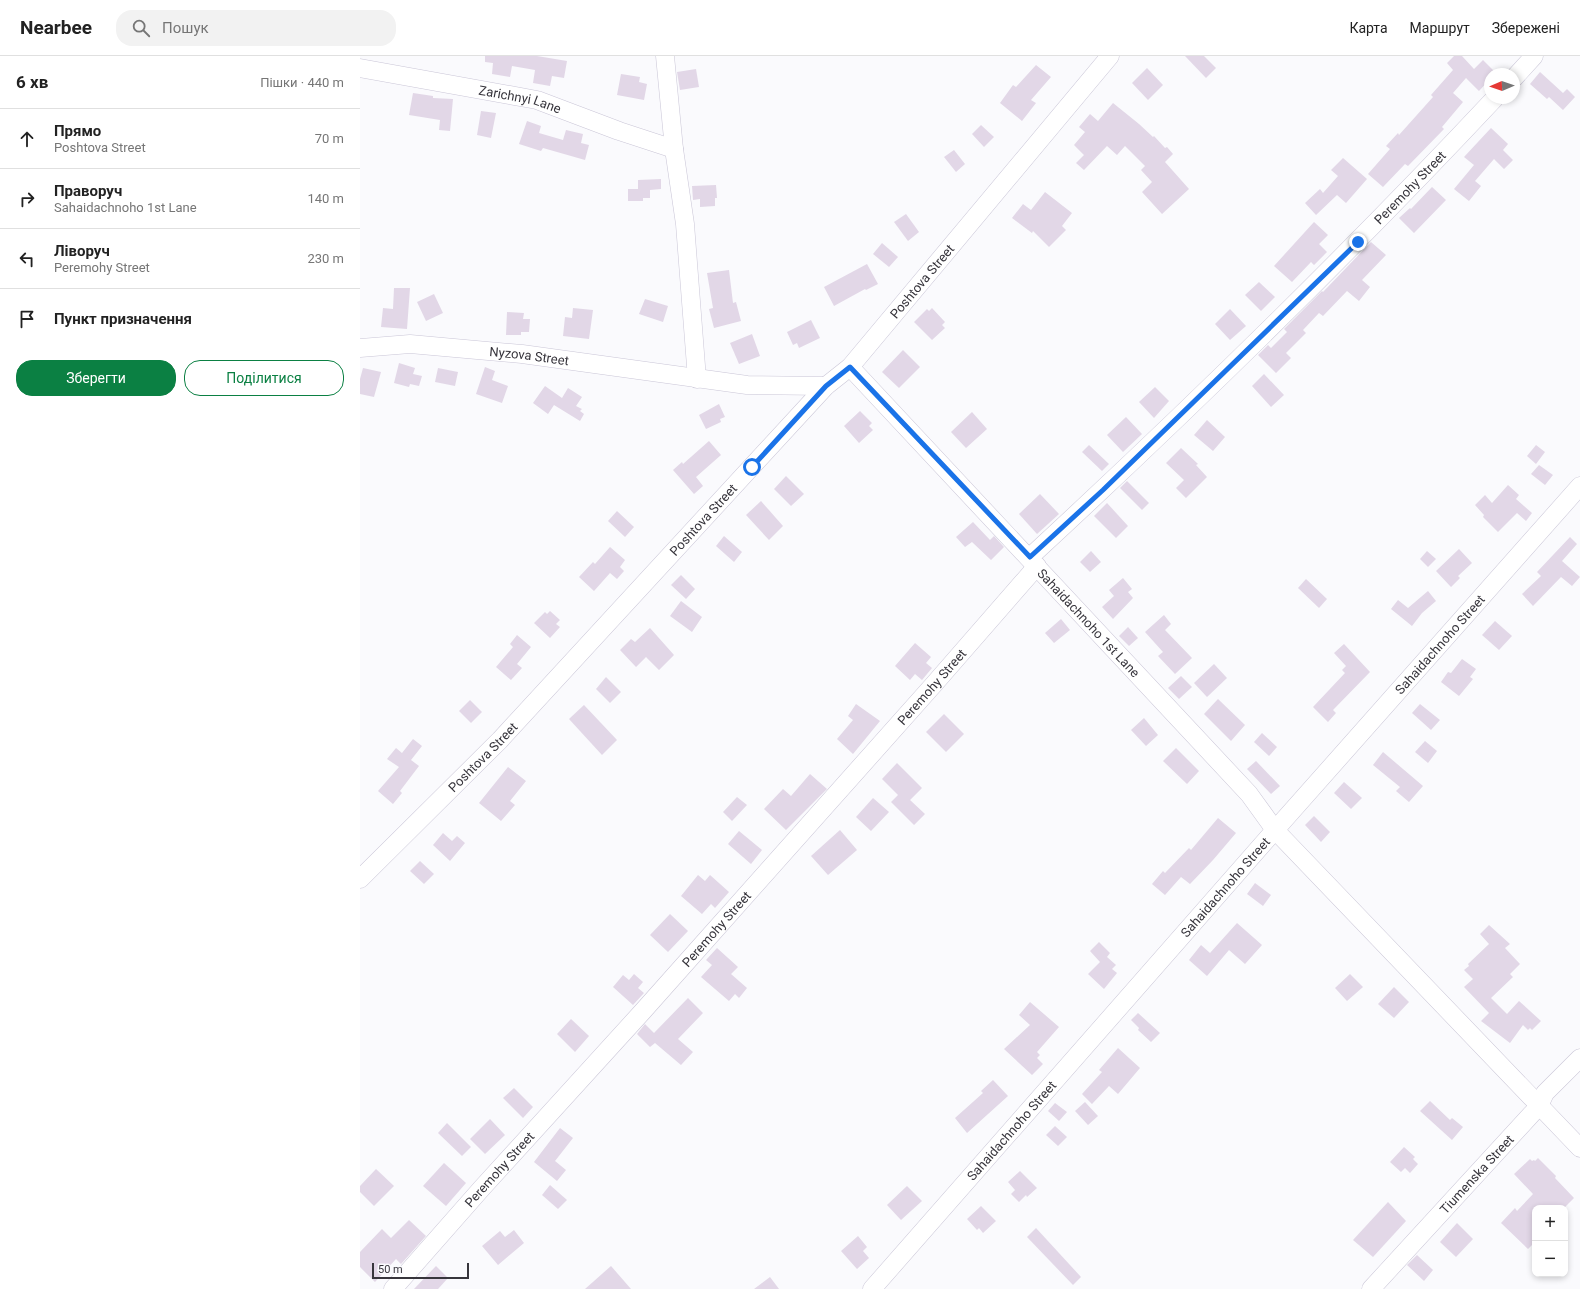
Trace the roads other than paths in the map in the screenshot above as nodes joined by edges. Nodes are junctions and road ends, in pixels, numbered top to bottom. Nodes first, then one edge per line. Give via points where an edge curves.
1 (665, 56) edge
2 (1110, 56) edge
3 (1534, 56) edge
4 (360, 68) edge
5 (1520, 71) edge
6 (1489, 104) edge
7 (674, 149) junction
8 (360, 348) edge
9 (850, 367) junction
10 (697, 378) junction
11 (826, 386) junction
12 (1580, 486) edge
13 (1033, 562) junction
14 (1275, 830) junction
15 (360, 879) edge
16 (1580, 1058) edge
17 (1539, 1106) junction
18 (1580, 1148) edge
19 (393, 1289) edge
20 (872, 1289) edge
21 (1371, 1289) edge

1 - 7 street
2 - 9 street, Poshtova Street
3 - 5 street
4 - 7 street, Zarichnyi Lane via 537,100
6 - 13 street, Peremohy Street via 1358,242 1103,490
7 - 10 street via 685,224
8 - 10 street, Nyzova Street via 410,344 522,354
9 - 11 street, Poshtova Street
9 - 13 street, Sahaidachnoho 1st Lane
10 - 11 street, Nyzova Street via 747,385
11 - 15 street, Poshtova Street via 500,740
12 - 14 street, Sahaidachnoho Street
13 - 14 street, Sahaidachnoho 1st Lane via 1249,794
13 - 19 street, Peremohy Street via 935,683
14 - 17 street, Sahaidachnoho 1st Lane
14 - 20 street, Sahaidachnoho Street
16 - 17 street, Tiumenska Street via 1545,1093
17 - 18 street, Sahaidachnoho 1st Lane
17 - 21 street, Tiumenska Street

